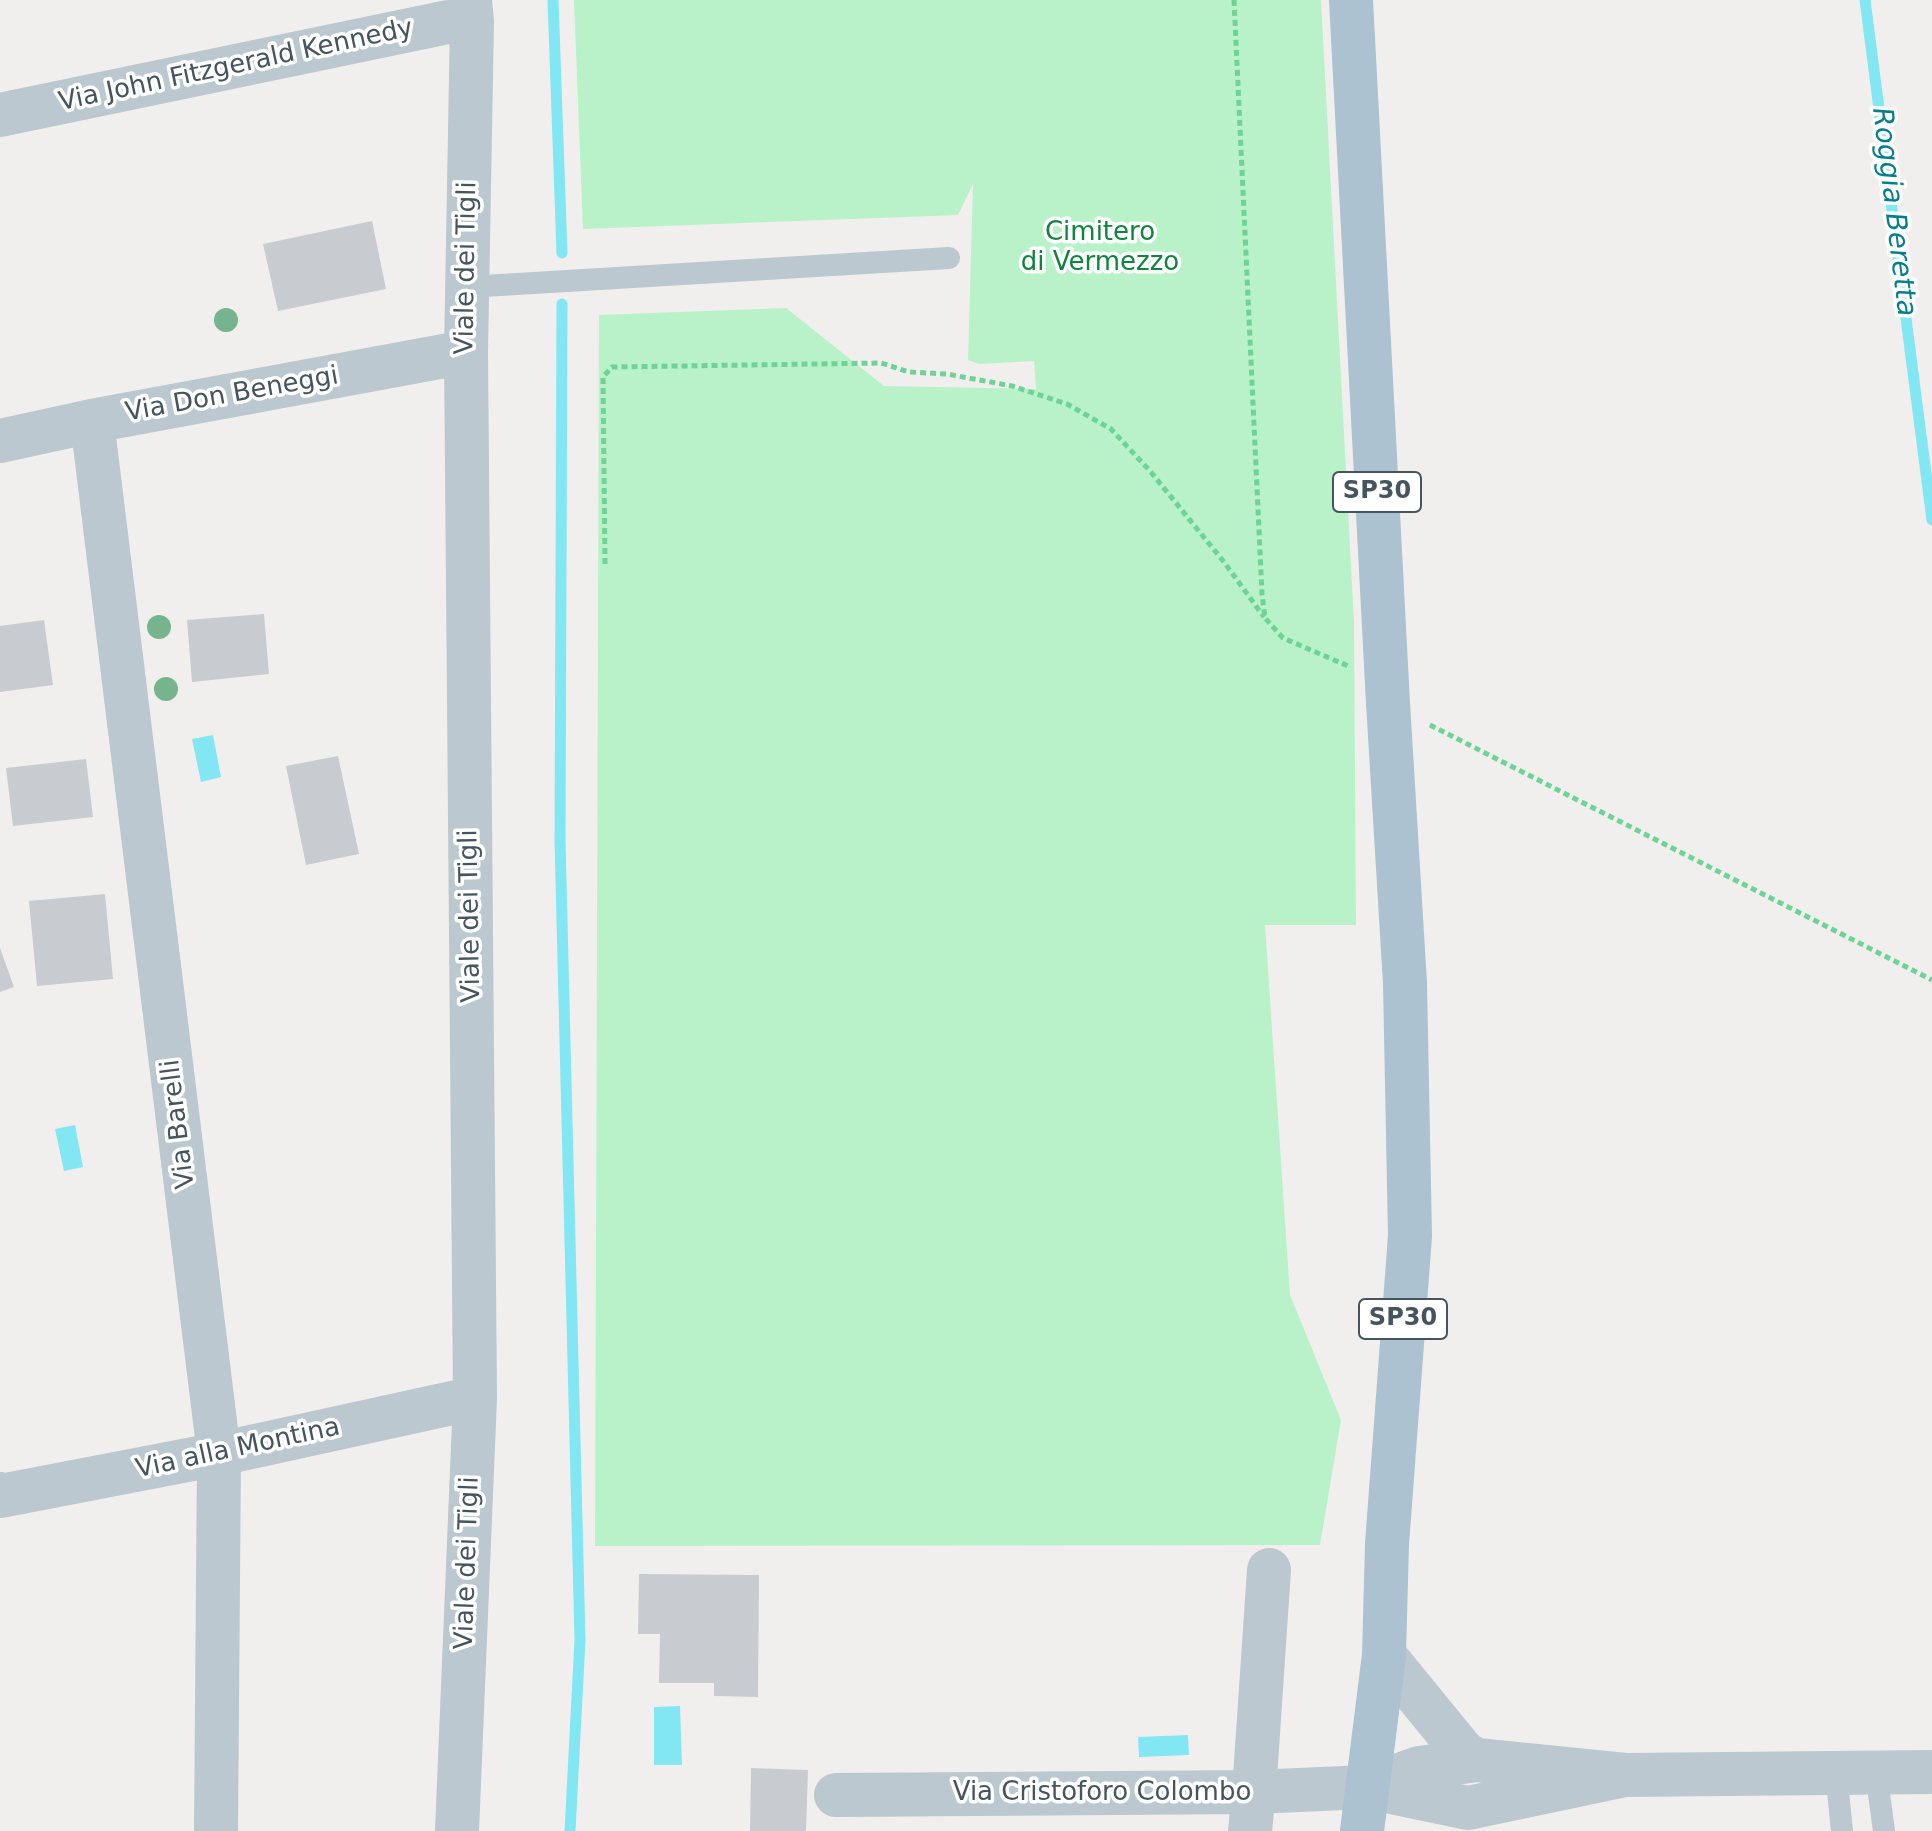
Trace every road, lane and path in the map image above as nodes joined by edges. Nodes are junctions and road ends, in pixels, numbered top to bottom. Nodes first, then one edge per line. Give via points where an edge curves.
1 (1234, 0) edge
2 (1351, 0) edge
3 (471, 10) edge
4 (0, 115) edge
5 (949, 258) dead end
6 (467, 287) junction
7 (466, 352) junction
8 (92, 421) junction
9 (0, 441) edge
10 (605, 564) dead end
11 (1265, 618) junction
12 (1388, 703) junction
13 (1932, 980) edge
14 (475, 1398) junction
15 (219, 1454) junction
16 (0, 1495) edge
17 (1269, 1570) dead end
18 (1384, 1655) junction
19 (1477, 1760) junction
20 (1856, 1772) junction
21 (1932, 1772) edge
22 (1625, 1775) junction
23 (1367, 1787) junction
24 (836, 1795) dead end
25 (1252, 1812) edge
26 (1454, 1819) edge
27 (216, 1831) edge
28 (457, 1831) edge
29 (1362, 1831) edge
30 (1842, 1831) edge
31 (1884, 1831) edge

1 - 11 path
2 - 12 main road, SP30
3 - 4 street, Via John Fitzgerald Kennedy via 448,22
3 - 6 street, Viale dei Tigli
5 - 6 lane
6 - 7 street, Viale dei Tigli
7 - 8 street, Via Don Beneggi
7 - 14 street, Viale dei Tigli
8 - 9 street, Via Don Beneggi
8 - 15 street, Via Barelli
10 - 11 path via 603,377 612,367 881,363 909,372 1012,386 1067,404 1111,429
11 - 12 path via 1283,638 1347,665
12 - 13 path
12 - 18 main road, SP30 via 1405,983 1410,1236
14 - 15 street, Via alla Montina
14 - 28 street, Viale dei Tigli
15 - 16 street, Via alla Montina
15 - 27 street, Via Barelli
17 - 25 street
18 - 19 street via 1460,1748
18 - 23 main road, SP30
19 - 22 street
19 - 23 street via 1419,1768
20 - 21 street
20 - 22 street
20 - 30 lane
20 - 31 lane
22 - 26 street
23 - 25 street, Via Cristoforo Colombo
23 - 26 street
23 - 29 main road, SP30
24 - 25 street, Via Cristoforo Colombo

